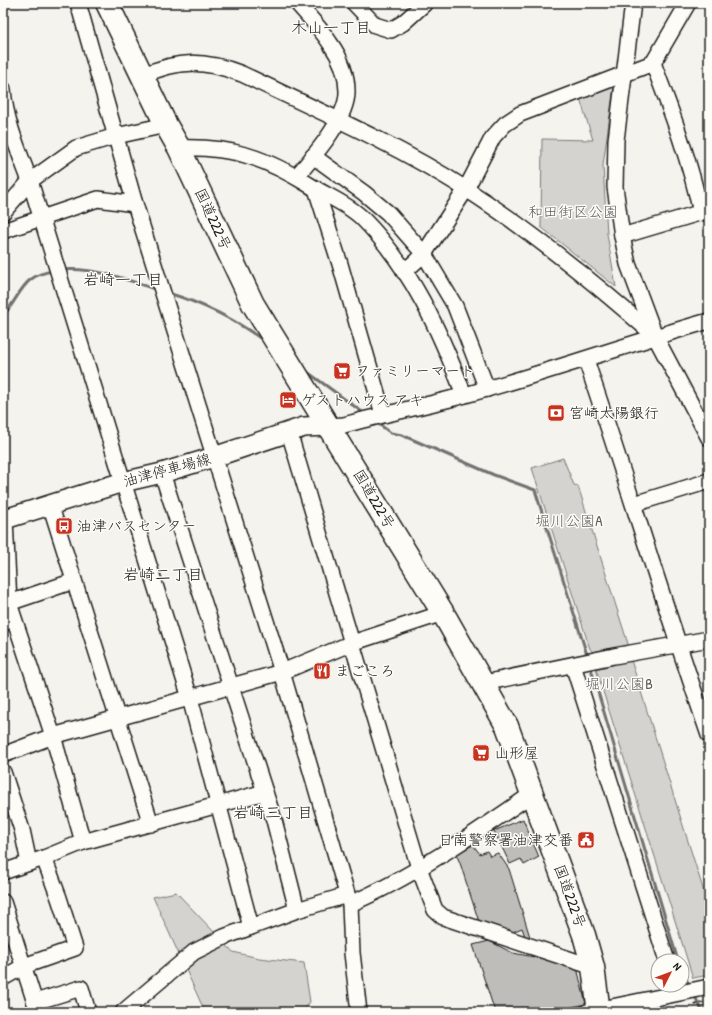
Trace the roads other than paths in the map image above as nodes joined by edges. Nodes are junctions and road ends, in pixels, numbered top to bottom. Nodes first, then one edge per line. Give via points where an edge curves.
1 (78, 3) edge
2 (106, 3) edge
3 (297, 3) edge
4 (354, 3) edge
5 (425, 3) edge
6 (633, 3) edge
7 (688, 3) edge
8 (653, 63) junction
9 (624, 74) junction
10 (142, 76) junction
11 (3, 89) edge
12 (338, 121) junction
13 (166, 125) junction
14 (116, 136) junction
15 (179, 148) junction
16 (313, 156) junction
17 (296, 177) junction
18 (30, 181) junction
19 (316, 189) junction
20 (466, 189) junction
21 (135, 204) junction
22 (3, 212) edge
23 (705, 212) edge
24 (41, 219) junction
25 (3, 231) edge
26 (622, 236) junction
27 (424, 254) junction
28 (404, 272) junction
29 (709, 321) edge
30 (655, 336) junction
31 (586, 360) junction
32 (487, 389) junction
33 (464, 396) junction
34 (383, 414) junction
35 (329, 426) junction
36 (289, 432) junction
37 (709, 438) edge
38 (214, 457) junction
39 (162, 473) junction
40 (709, 481) edge
41 (123, 482) junction
42 (50, 504) junction
43 (634, 504) junction
44 (5, 519) joint
45 (74, 581) junction
46 (9, 603) junction
47 (443, 613) junction
48 (3, 624) edge
49 (709, 639) edge
50 (352, 643) junction
51 (678, 645) junction
52 (577, 665) junction
53 (282, 672) junction
54 (484, 683) junction
55 (231, 686) junction
56 (190, 698) junction
57 (119, 719) junction
58 (709, 735) edge
59 (53, 736) junction
60 (3, 755) edge
61 (3, 772) edge
62 (265, 792) junction
63 (532, 794) junction
64 (218, 805) junction
65 (151, 824) junction
66 (83, 842) junction
67 (44, 858) junction
68 (29, 863) junction
69 (419, 868) junction
70 (3, 872) edge
71 (349, 900) junction
72 (3, 902) edge
73 (297, 910) junction
74 (251, 927) junction
75 (665, 953) edge
76 (24, 966) junction
77 (594, 967) junction
78 (3, 978) edge
79 (709, 987) edge
80 (690, 989) edge
81 (667, 993) edge
82 (36, 1007) edge
83 (595, 1011) edge
84 (88, 1012) edge
85 (123, 1012) edge
86 (359, 1012) edge

1 - 14 street
2 - 10 highway, 国道222号
3 - 12 street via 330,42 343,65 348,92
4 - 5 street via 376,25 390,30 403,23
6 - 9 street
7 - 8 street
8 - 9 street
8 - 23 street
9 - 20 street via 520,114 505,124 493,137
9 - 26 street via 616,140 615,187
10 - 12 street via 171,65 203,63 221,66
10 - 13 highway, 国道222号
11 - 18 street via 10,125
12 - 16 street
12 - 20 street via 409,156
13 - 14 street
13 - 15 highway, 国道222号
14 - 18 street via 76,148
14 - 21 street
15 - 17 street via 206,147 232,150
15 - 35 highway, 国道222号 via 253,304
16 - 17 street
16 - 27 street via 364,192
17 - 19 street
18 - 22 street
18 - 24 street
19 - 28 street via 362,218
19 - 34 street
20 - 27 street
20 - 30 street via 540,240
21 - 24 street via 98,199
21 - 38 street
23 - 26 street
24 - 25 street
24 - 41 street
26 - 30 street via 628,264
27 - 28 street
27 - 32 street via 455,306
28 - 33 street via 430,315
29 - 30 street
30 - 31 street
30 - 37 street
31 - 32 street
31 - 43 street
32 - 33 street
33 - 34 street
34 - 35 street via 344,425
35 - 36 main road, 油津停車場線 via 304,427
35 - 47 highway, 国道222号
36 - 38 main road, 油津停車場線
36 - 50 street
38 - 39 main road, 油津停車場線
38 - 53 street
39 - 41 main road, 油津停車場線
39 - 55 street
40 - 43 street
41 - 42 main road, 油津停車場線
41 - 56 street
42 - 44 main road, 油津停車場線
42 - 45 street
43 - 51 street
44 - 46 street
45 - 46 street
45 - 57 street
46 - 48 street
46 - 59 street
47 - 50 street
47 - 54 highway, 国道222号
49 - 51 street
50 - 53 street
50 - 69 street
51 - 52 street
51 - 58 street
52 - 54 street
52 - 75 street
53 - 55 street
53 - 71 street
54 - 63 highway, 国道222号 via 507,726
55 - 56 street
55 - 62 street
56 - 57 street
56 - 64 street
57 - 59 street
57 - 65 street
59 - 60 street
59 - 66 street
61 - 68 street via 22,830
62 - 64 street
62 - 73 street
63 - 69 street
63 - 77 highway, 国道222号
64 - 65 street
64 - 74 street
65 - 66 street
66 - 67 street
67 - 68 street
67 - 76 street via 75,948
68 - 70 street
69 - 71 street via 377,892
69 - 77 street via 435,910 443,917
71 - 73 street
71 - 86 street
72 - 76 street
73 - 74 street
74 - 85 street via 194,952
76 - 78 street
76 - 82 street
77 - 83 highway, 国道222号
79 - 80 street
81 - 83 street
82 - 84 street via 81,988

